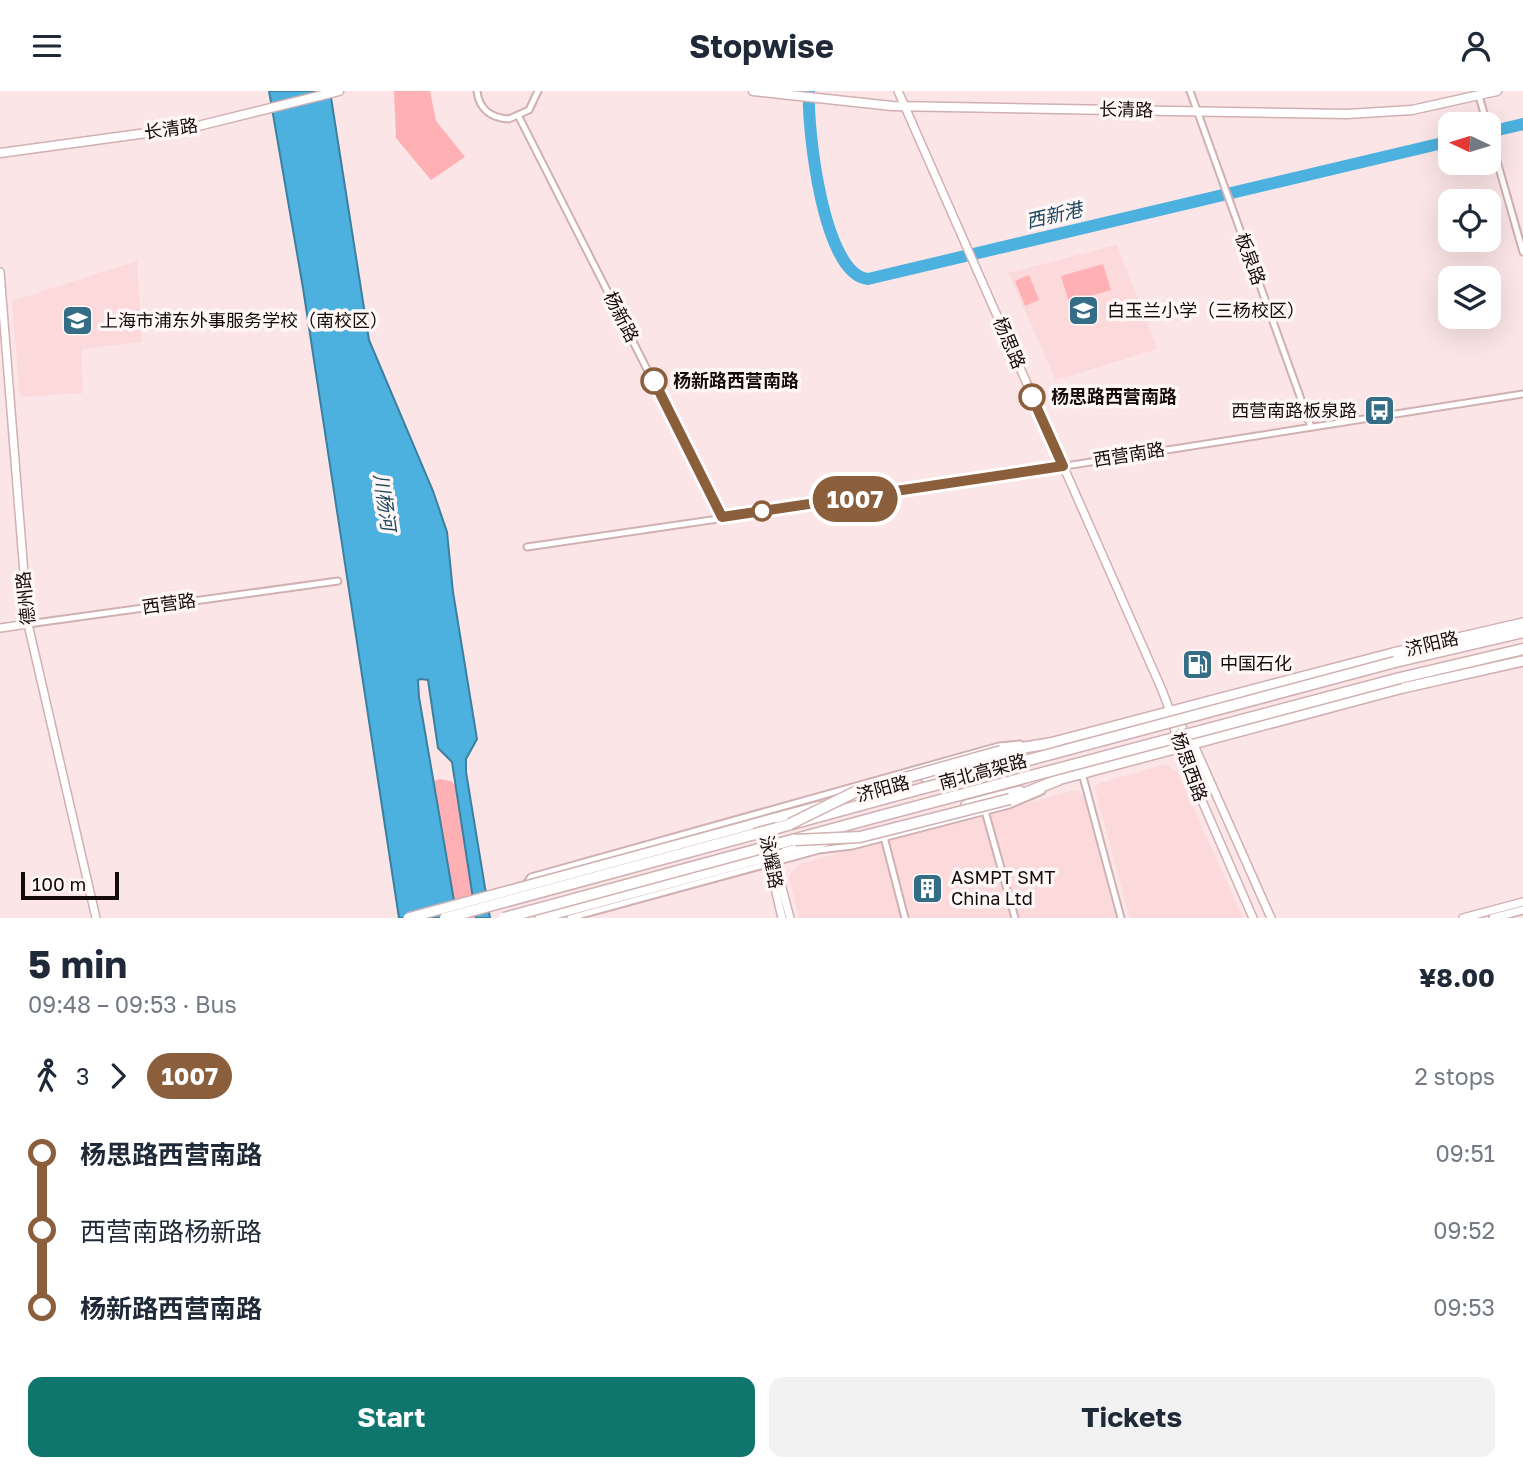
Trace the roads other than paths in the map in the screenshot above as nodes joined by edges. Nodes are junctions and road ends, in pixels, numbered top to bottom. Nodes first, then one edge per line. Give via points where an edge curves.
1 (339, 91) edge
2 (477, 91) edge
3 (538, 91) edge
4 (753, 91) edge
5 (898, 91) edge
6 (1190, 91) edge
7 (1497, 91) edge
8 (1478, 93) edge
9 (905, 106) junction
10 (1197, 111) junction
11 (1484, 112) edge
12 (519, 117) junction
13 (0, 153) edge
14 (1501, 175) edge
15 (1523, 253) edge
16 (0, 272) edge
17 (1523, 394) edge
18 (1311, 427) junction
19 (1063, 466) junction
20 (722, 517) junction
21 (527, 547) dead end
22 (338, 581) dead end
23 (1523, 623) edge
24 (28, 624) junction
25 (0, 628) edge
26 (1523, 632) edge
27 (1523, 649) edge
28 (1523, 661) edge
29 (1170, 711) junction
30 (1052, 743) junction
31 (1194, 745) junction
32 (1178, 748) junction
33 (1082, 773) junction
34 (1058, 780) junction
35 (985, 811) junction
36 (763, 822) junction
37 (790, 824) junction
38 (884, 837) junction
39 (795, 839) junction
40 (769, 859) junction
41 (1523, 902) edge
42 (1523, 910) edge
43 (96, 918) edge
44 (408, 918) edge
45 (445, 918) edge
46 (504, 918) edge
47 (530, 918) edge
48 (540, 918) edge
49 (570, 918) edge
50 (782, 918) edge
51 (790, 918) edge
52 (905, 918) edge
53 (1016, 918) edge
54 (1121, 918) edge
55 (1253, 918) edge
56 (1271, 918) edge
57 (1463, 918) edge
58 (1493, 918) edge

1 - 13 main road, 长清路 via 198,125
2 - 12 street via 488,114
3 - 12 street
4 - 9 main road, 长清路
5 - 9 street, 杨思路
6 - 10 street, 板泉路
7 - 8 main road, 长清路
8 - 10 main road, 长清路 via 1412,110 1368,114
8 - 11 street
9 - 10 main road, 长清路
9 - 19 street, 杨思路
10 - 18 street, 板泉路
12 - 20 street, 杨新路
14 - 15 street
16 - 24 street, 德州路
17 - 18 street, 西营南路
18 - 19 street, 西营南路
19 - 20 street, 西营南路
19 - 29 street, 杨思路
20 - 21 street, 西营南路
22 - 24 street, 西营路
23 - 29 main road, 济阳路
24 - 25 street, 西营路
24 - 43 street, 德州路
26 - 37 highway, 南北高架路, bridge
27 - 39 highway, 南北高架路, bridge
28 - 31 main road, 济阳路 via 1403,688
29 - 30 main road, 济阳路
29 - 31 street, 杨思西路
29 - 32 street, 杨思西路
30 - 36 main road, 济阳路
30 - 37 highway, bridge via 1001,751 855,792
30 - 47 street via 999,746 531,877 523,888
31 - 32 main road, 济阳路
31 - 56 street, 杨思西路
32 - 33 main road, 济阳路
32 - 55 street, 杨思西路
33 - 34 main road, 济阳路
33 - 54 street
34 - 35 street via 1022,801
34 - 39 highway, bridge via 1010,799 860,837
34 - 40 main road, 济阳路
35 - 38 street
35 - 53 street
36 - 40 street, 泳耀路
36 - 44 main road, 济阳路, bridge
37 - 45 highway, 南北高架路, bridge
38 - 40 street
38 - 52 street
39 - 46 highway, 南北高架路, bridge
40 - 48 main road, 济阳路
40 - 49 street
40 - 50 street, 泳耀路
40 - 51 street, 泳耀路
41 - 57 street
42 - 58 street

